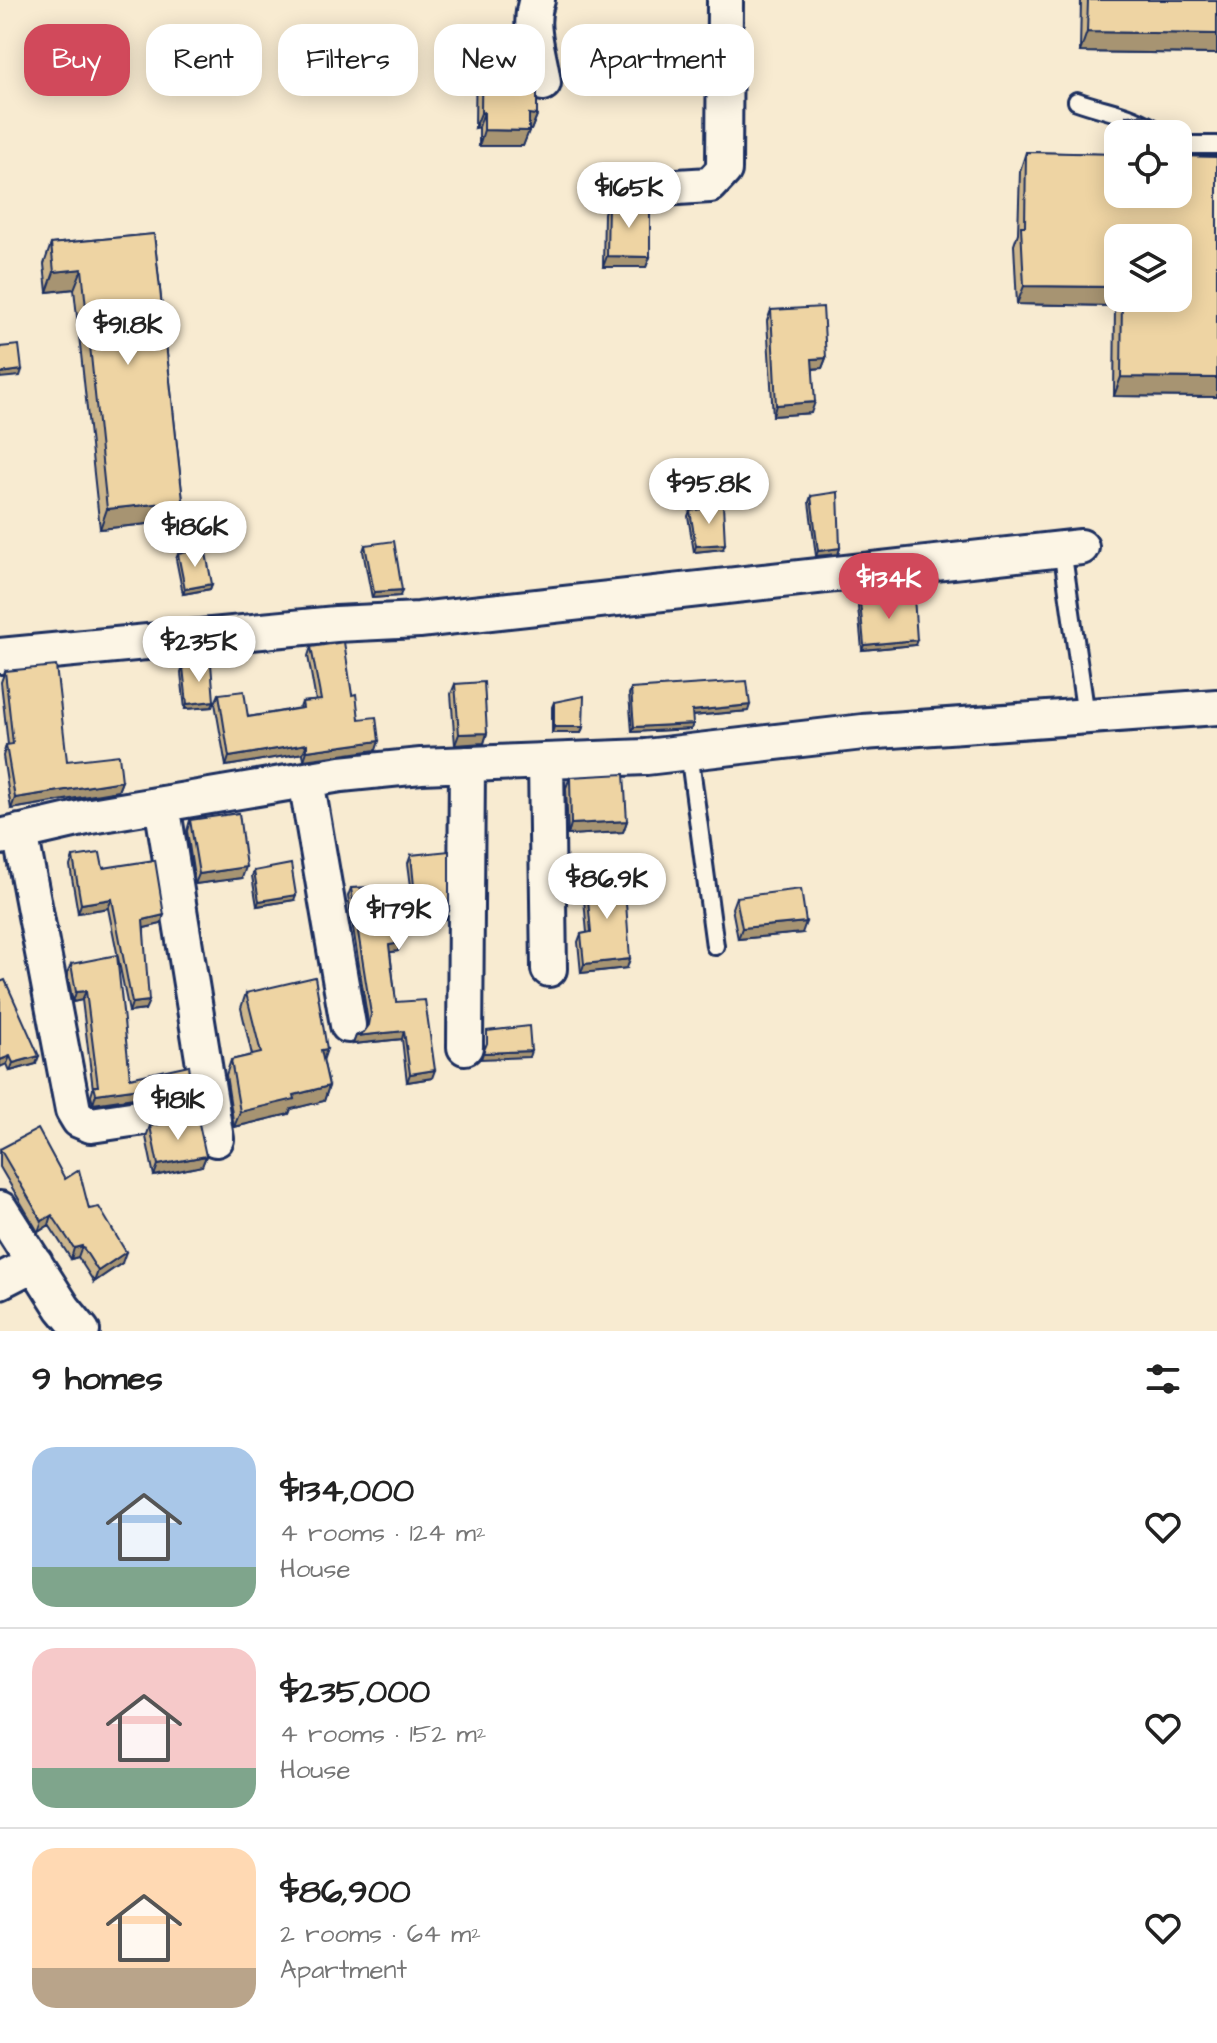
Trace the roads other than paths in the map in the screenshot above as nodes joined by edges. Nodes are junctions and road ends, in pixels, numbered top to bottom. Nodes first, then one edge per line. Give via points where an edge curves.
1 (537, 0) edge
2 (725, 0) edge
3 (533, 24) edge
4 (1077, 101) dead end
5 (1139, 120) edge
6 (1192, 145) edge
7 (1217, 145) edge
8 (613, 191) dead end
9 (1071, 548) joint
10 (0, 656) edge
11 (1217, 707) edge
12 (1086, 716) junction
13 (689, 752) junction
14 (546, 762) junction
15 (467, 764) junction
16 (306, 780) junction
17 (162, 804) junction
18 (10, 835) edge
19 (715, 946) dead end
20 (549, 969) dead end
21 (348, 1025) dead end
22 (465, 1047) dead end
23 (0, 1209) edge
24 (35, 1263) junction
25 (0, 1281) edge
26 (82, 1331) edge

1 - 3 street
2 - 8 street via 724,170 710,185
4 - 5 lane
6 - 7 lane
9 - 10 street via 448,617
9 - 12 lane
11 - 12 street
12 - 13 street via 863,732
13 - 14 street
13 - 19 lane
14 - 15 street
14 - 20 street
15 - 16 street
15 - 22 street
16 - 17 street
16 - 21 street
17 - 18 street
17 - 18 street via 214,1123 91,1125 79,1120
23 - 24 street
24 - 25 street
24 - 26 street

